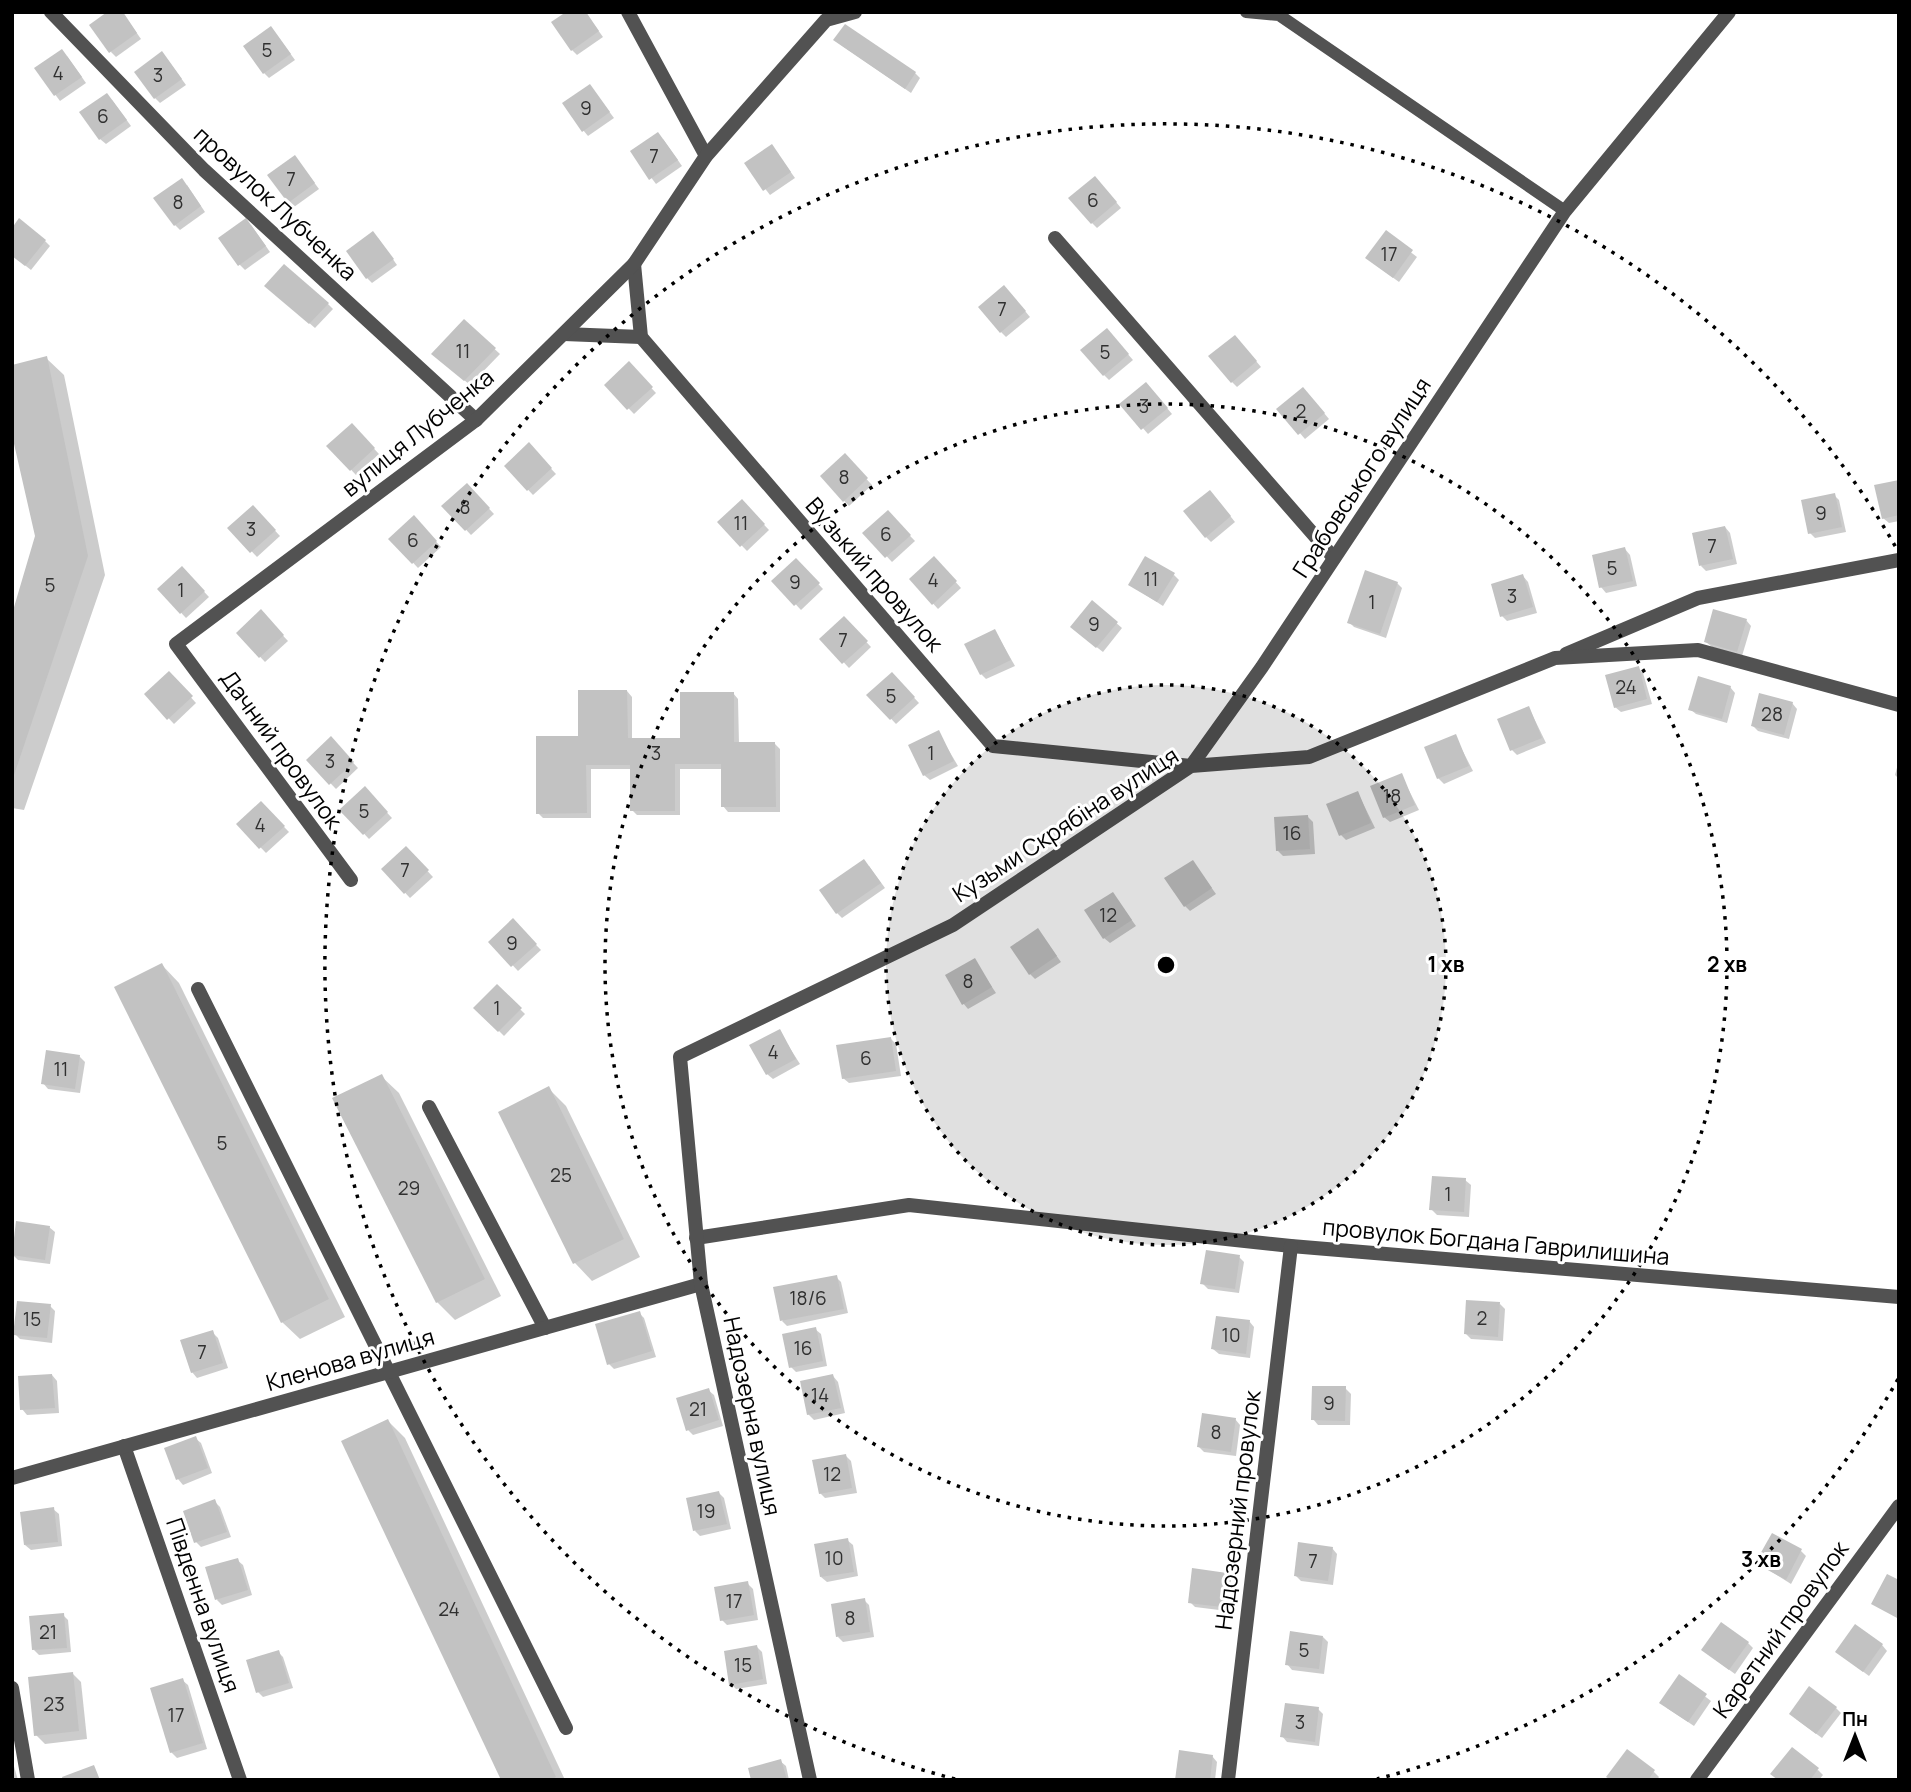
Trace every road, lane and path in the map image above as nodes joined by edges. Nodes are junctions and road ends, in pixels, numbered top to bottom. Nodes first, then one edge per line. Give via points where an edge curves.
1 (51, 12) edge
2 (628, 12) edge
3 (855, 12) edge
4 (1246, 12) edge
5 (1730, 12) edge
6 (706, 156) junction
7 (1565, 211) junction
8 (1055, 237) dead end
9 (634, 264) junction
10 (564, 334) junction
11 (641, 337) junction
12 (476, 420) junction
13 (1334, 558) junction
14 (1899, 560) edge
15 (176, 644) joint
16 (1555, 659) junction
17 (1899, 705) edge
18 (1191, 766) junction
19 (351, 880) dead end
20 (198, 989) dead end
21 (680, 1057) joint
22 (429, 1107) dead end
23 (696, 1238) junction
24 (1291, 1246) junction
25 (701, 1284) junction
26 (1899, 1297) edge
27 (545, 1328) junction
28 (389, 1372) junction
29 (124, 1446) junction
30 (12, 1478) edge
31 (1899, 1506) edge
32 (12, 1688) edge
33 (566, 1728) dead end
34 (28, 1780) edge
35 (240, 1780) edge
36 (810, 1780) edge
37 (1228, 1780) edge
38 (1697, 1780) edge

1 - 12 street, провулок Лубченка via 204,170
2 - 6 street
3 - 6 street, вулиця Лубченка via 826,20
4 - 7 lane via 1279,15
5 - 7 street, Грабовського вулиця
6 - 9 street, вулиця Лубченка
7 - 13 street, Грабовського вулиця
8 - 13 street
9 - 10 street, вулиця Лубченка
9 - 11 street
10 - 11 street
10 - 12 street, вулиця Лубченка
11 - 18 street, Вузький провулок via 993,746
12 - 15 street, вулиця Лубченка
13 - 18 street, Грабовського вулиця
14 - 16 street via 1698,598
15 - 19 street, Дачний провулок
16 - 17 street, Кузьми Скрябіна вулиця via 1698,650
16 - 18 street, Кузьми Скрябіна вулиця via 1309,757
18 - 21 street, Кузьми Скрябіна вулиця via 953,925
20 - 28 street
21 - 23 street, Надозерна вулиця
22 - 27 street
23 - 24 street, провулок Богдана Гаврилишина via 909,1205
23 - 25 street, Надозерна вулиця
24 - 26 street, провулок Богдана Гаврилишина
24 - 37 street, Надозерний провулок
25 - 27 street, Кленова вулиця
25 - 36 street, Надозерна вулиця
27 - 28 street, Кленова вулиця
28 - 29 street, Кленова вулиця
28 - 33 street
29 - 30 street, Кленова вулиця
29 - 35 street, Південна вулиця
31 - 38 street, Каретний провулок
32 - 34 street

